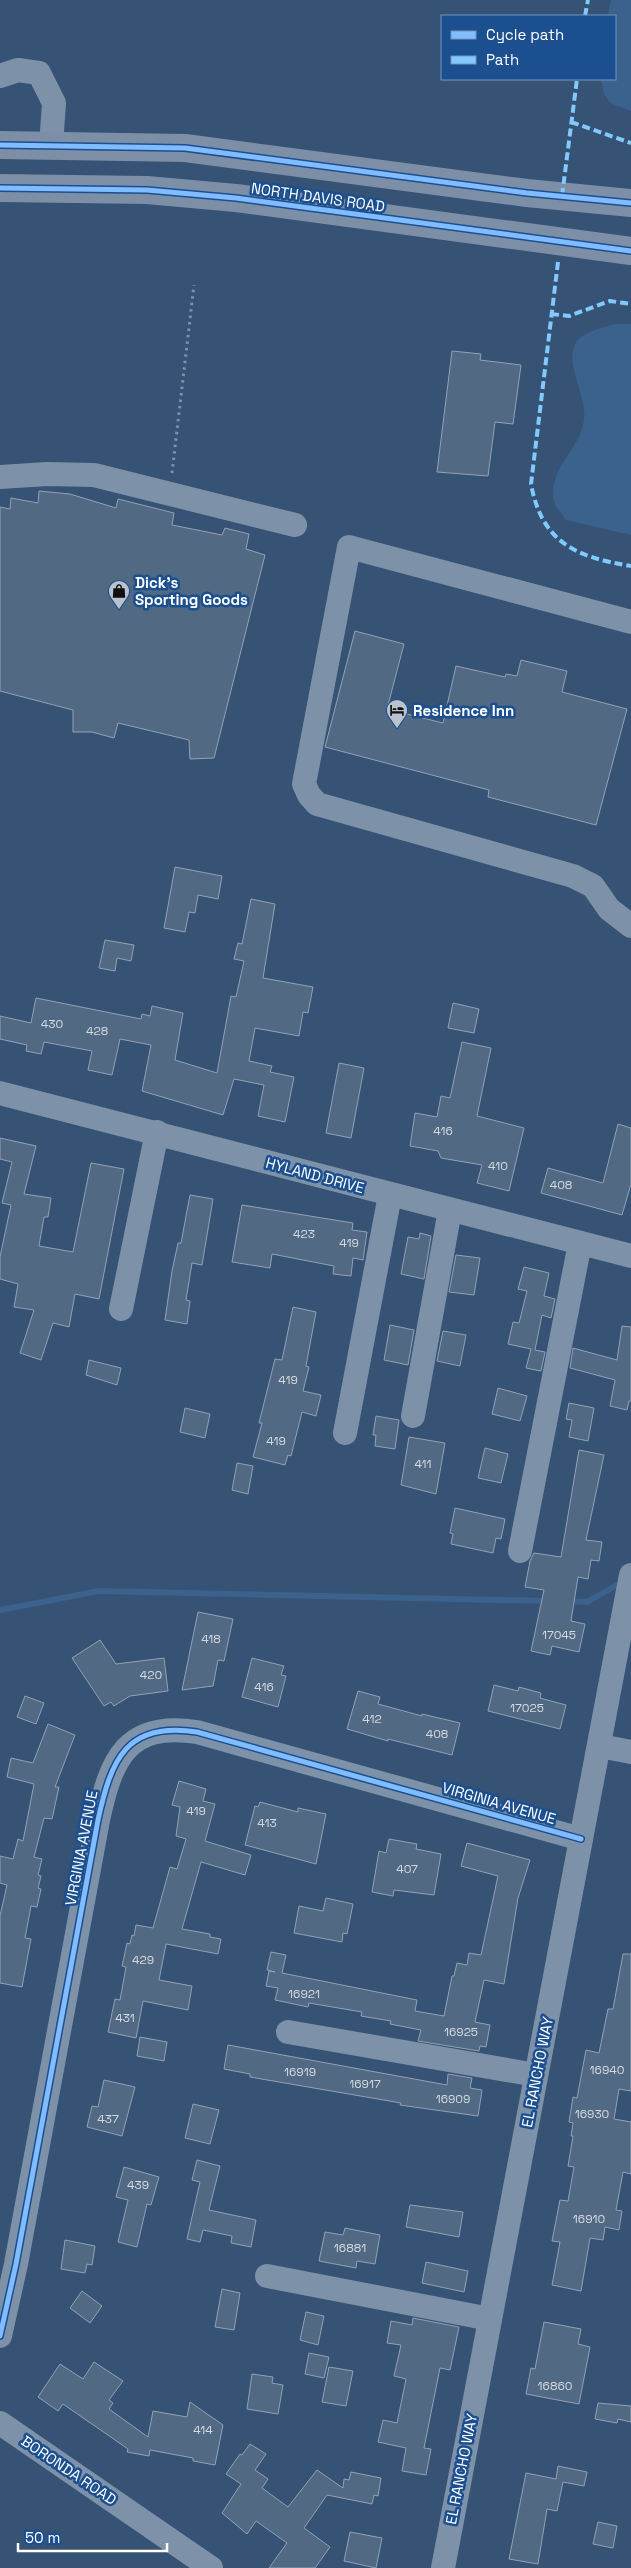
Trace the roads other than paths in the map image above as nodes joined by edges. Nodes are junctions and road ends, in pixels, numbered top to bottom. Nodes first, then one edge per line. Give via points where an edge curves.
1 (0, 76) edge
2 (0, 145) edge
3 (51, 145) junction
4 (0, 188) edge
5 (631, 204) edge
6 (631, 251) edge
7 (0, 477) edge
8 (294, 525) dead end
9 (631, 622) edge
10 (631, 926) edge
11 (0, 1093) edge
12 (158, 1132) junction
13 (390, 1195) junction
14 (450, 1210) junction
15 (580, 1244) junction
16 (631, 1256) edge
17 (121, 1309) dead end
18 (413, 1416) dead end
19 (345, 1433) dead end
20 (520, 1551) dead end
21 (631, 1575) edge
22 (600, 1746) junction
23 (631, 1752) edge
24 (581, 1839) junction
25 (288, 2032) dead end
26 (536, 2075) junction
27 (267, 2276) dead end
28 (490, 2319) junction
29 (0, 2336) edge
30 (0, 2423) edge
31 (212, 2568) edge
32 (442, 2568) edge

1 - 3 street via 18,70 40,73 54,103
2 - 3 main road, NORTH DAVIS ROAD
3 - 5 main road, NORTH DAVIS ROAD via 185,148
4 - 6 main road, NORTH DAVIS ROAD via 146,190 236,198
7 - 8 street via 94,475
9 - 10 street via 349,547 304,784 317,804 573,876 593,886 609,909
11 - 12 street, HYLAND DRIVE
12 - 13 street, HYLAND DRIVE
12 - 17 street
13 - 14 street, HYLAND DRIVE
13 - 19 street
14 - 15 street, HYLAND DRIVE
14 - 18 street
15 - 16 street, HYLAND DRIVE
15 - 20 street
21 - 22 street, EL RANCHO WAY
22 - 23 street
22 - 24 street, EL RANCHO WAY
24 - 26 street, EL RANCHO WAY
24 - 29 street, VIRGINIA AVENUE via 197,1732 161,1731 130,1745 116,1759 102,1802
25 - 26 street
26 - 28 street, EL RANCHO WAY
27 - 28 street
28 - 32 street, EL RANCHO WAY
30 - 31 street, BORONDA ROAD

